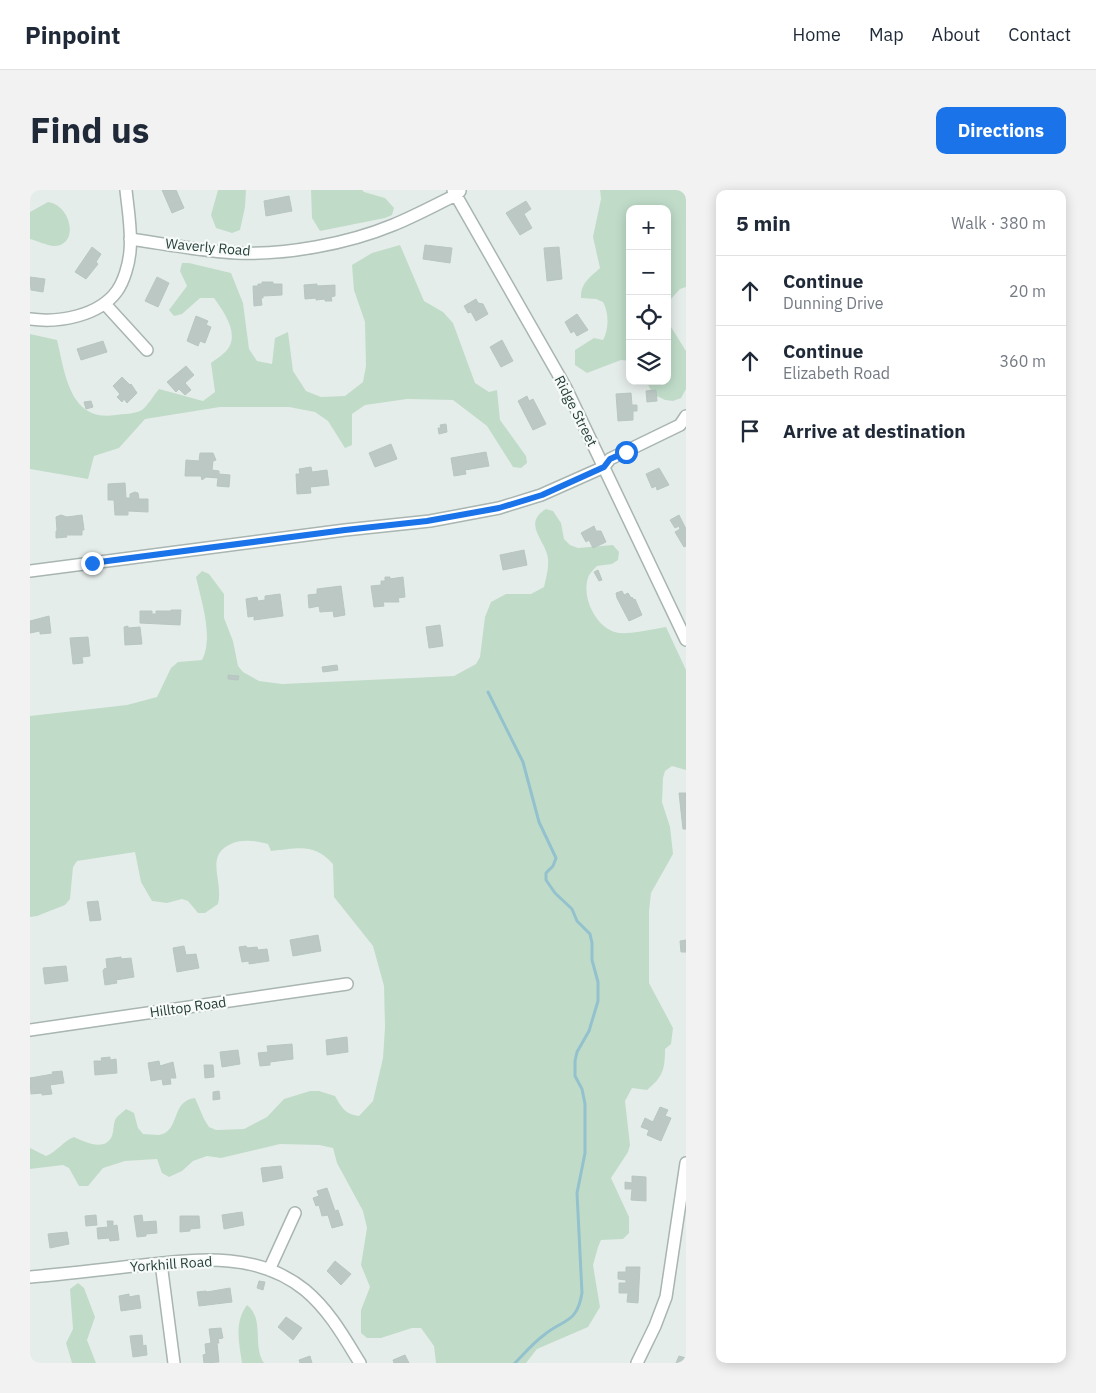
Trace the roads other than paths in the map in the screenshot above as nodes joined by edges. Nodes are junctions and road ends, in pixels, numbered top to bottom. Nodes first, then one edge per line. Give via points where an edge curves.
1 (126, 190) edge
2 (457, 192) edge
3 (130, 238) junction
4 (105, 304) junction
5 (30, 319) edge
6 (147, 350) dead end
7 (686, 416) edge
8 (604, 467) junction
9 (30, 572) edge
10 (686, 640) edge
11 (346, 984) dead end
12 (30, 1030) edge
13 (686, 1163) edge
14 (295, 1213) dead end
15 (161, 1263) junction
16 (269, 1270) junction
17 (30, 1277) edge
18 (174, 1363) edge
19 (360, 1363) edge
20 (637, 1363) edge

1 - 3 street
2 - 3 street, Waverly Road via 392,225 346,240 300,249 237,253
2 - 8 street, Ridge Street via 566,388
3 - 4 street via 126,270 118,290
4 - 5 street via 61,320
4 - 6 street
7 - 8 street via 680,426 610,459
8 - 9 street via 542,495 499,508 438,519
8 - 10 street, Ridge Street
11 - 12 street, Hilltop Road
13 - 20 street via 666,1297
14 - 16 street
15 - 16 street, Yorkhill Road via 198,1259 244,1262
15 - 17 street, Yorkhill Road
15 - 18 street
16 - 19 street, Yorkhill Road via 305,1290 319,1304 333,1319

